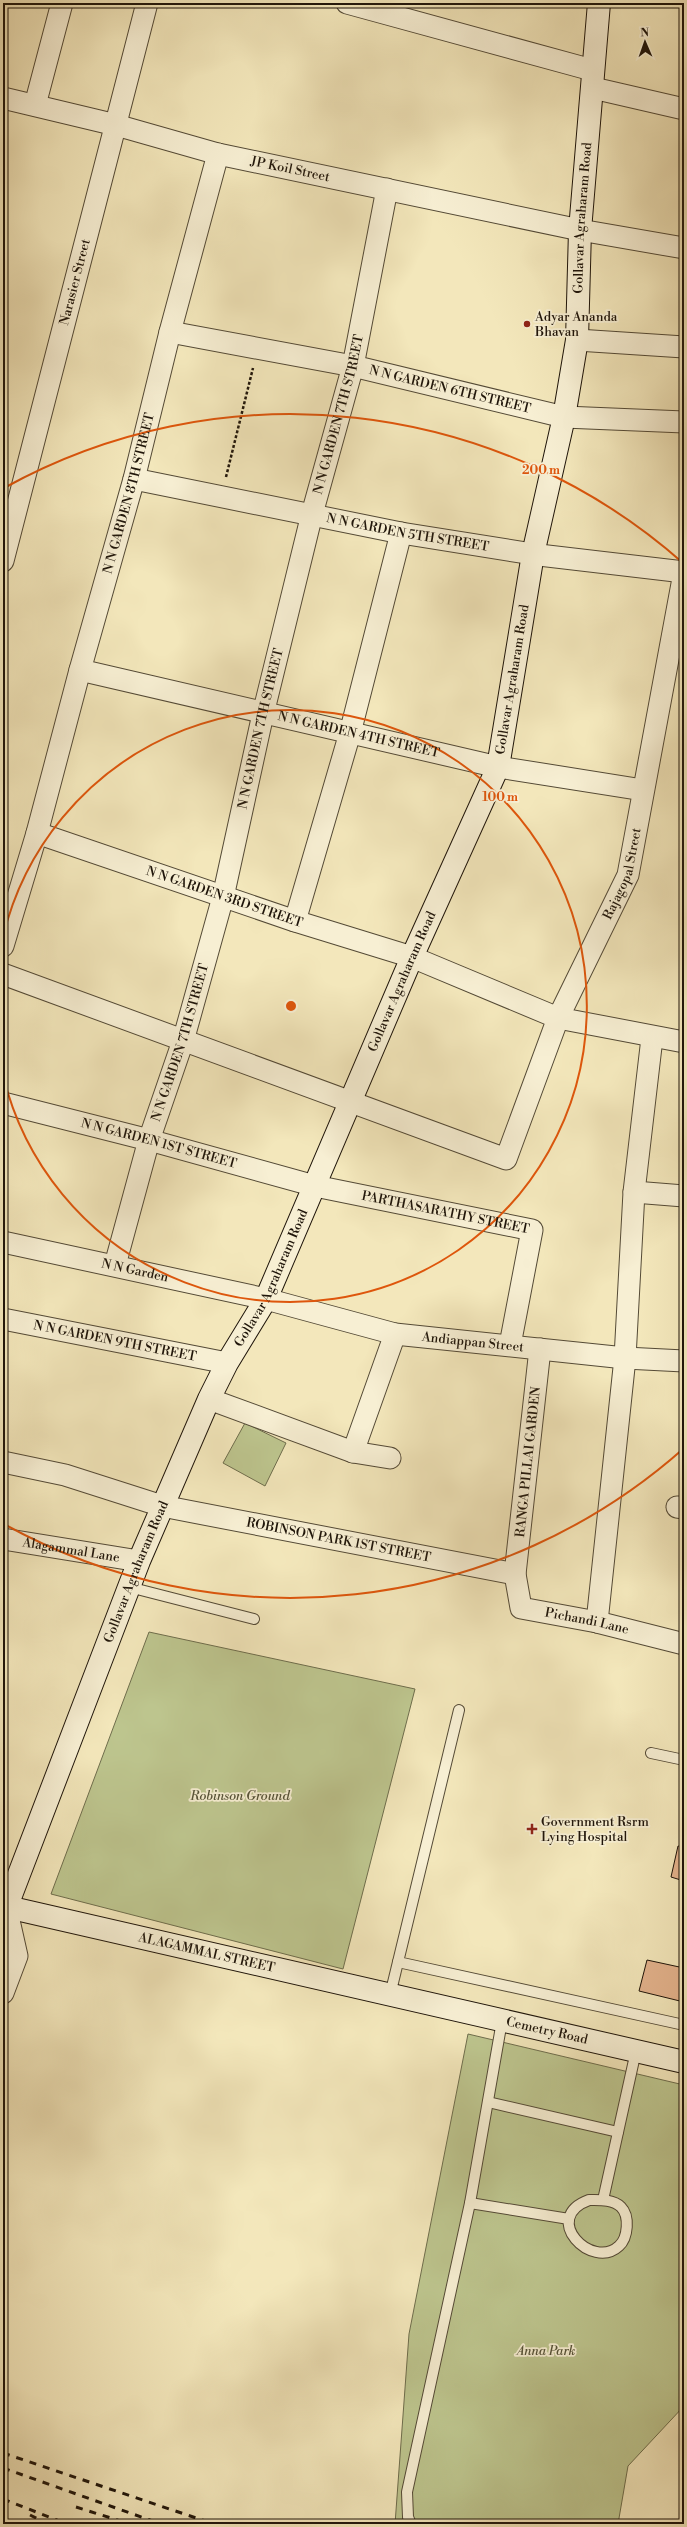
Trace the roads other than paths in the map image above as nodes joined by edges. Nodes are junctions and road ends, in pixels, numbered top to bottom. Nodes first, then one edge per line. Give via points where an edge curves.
1 (62, 3) edge
2 (147, 3) edge
3 (347, 3) edge
4 (599, 3) edge
5 (593, 79) junction
6 (3, 98) edge
7 (34, 104) junction
8 (684, 109) edge
9 (116, 125) junction
10 (218, 154) junction
11 (387, 189) junction
12 (580, 230) junction
13 (684, 248) edge
14 (170, 332) junction
15 (577, 340) junction
16 (684, 347) edge
17 (353, 366) junction
18 (564, 418) junction
19 (684, 422) edge
20 (134, 479) junction
21 (312, 514) junction
22 (401, 533) junction
23 (534, 554) junction
24 (3, 561) edge
25 (684, 572) edge
26 (80, 670) junction
27 (263, 714) junction
28 (350, 733) junction
29 (498, 767) junction
30 (643, 790) junction
31 (38, 833) junction
32 (223, 897) junction
33 (295, 921) junction
34 (3, 946) edge
35 (412, 957) junction
36 (3, 974) edge
37 (558, 1018) junction
38 (652, 1038) junction
39 (183, 1041) junction
40 (684, 1042) edge
41 (351, 1103) junction
42 (3, 1104) edge
43 (149, 1140) junction
44 (315, 1186) junction
45 (634, 1192) junction
46 (684, 1196) edge
47 (3, 1242) edge
48 (115, 1265) junction
49 (266, 1299) junction
50 (3, 1319) edge
51 (395, 1334) junction
52 (510, 1345) junction
53 (540, 1349) junction
54 (625, 1358) junction
55 (684, 1361) edge
56 (227, 1363) junction
57 (209, 1399) junction
58 (353, 1452) junction
59 (390, 1458) dead end
60 (3, 1462) edge
61 (162, 1506) junction
62 (3, 1539) edge
63 (139, 1561) junction
64 (515, 1574) junction
65 (129, 1587) junction
66 (254, 1619) dead end
67 (597, 1622) junction
68 (684, 1644) edge
69 (459, 1710) dead end
70 (651, 1753) dead end
71 (684, 1760) edge
72 (4, 1910) edge
73 (398, 1962) junction
74 (3, 1993) edge
75 (400, 1998) junction
76 (502, 2021) junction
77 (684, 2025) edge
78 (636, 2052) junction
79 (684, 2062) edge
80 (488, 2102) junction
81 (618, 2132) junction
82 (604, 2200) junction
83 (470, 2204) junction
84 (569, 2219) junction
85 (411, 2524) edge

1 - 7 street
2 - 9 street, Narasier Street
3 - 5 street
4 - 5 street, Gollavar Agraharam Road
5 - 8 street
5 - 12 street, Gollavar Agraharam Road
6 - 7 street, JP Koil Street
7 - 9 street, JP Koil Street
9 - 10 street, JP Koil Street
9 - 24 street, Narasier Street
10 - 11 street, JP Koil Street
10 - 14 street, N N GARDEN 8TH STREET
11 - 12 street, JP Koil Street
11 - 17 street, N N GARDEN 7TH STREET
12 - 13 street, JP Koil Street
12 - 15 street, Gollavar Agraharam Road
14 - 17 street, N N GARDEN 6TH STREET
14 - 20 street, N N GARDEN 8TH STREET
15 - 16 street
15 - 18 street, Gollavar Agraharam Road
17 - 18 street, N N GARDEN 6TH STREET
17 - 21 street, N N GARDEN 7TH STREET
18 - 19 street, N N GARDEN 6TH STREET
18 - 23 street, Gollavar Agraharam Road
20 - 21 street, N N GARDEN 5TH STREET
20 - 26 street, N N GARDEN 8TH STREET
21 - 22 street, N N GARDEN 5TH STREET
21 - 27 street, N N GARDEN 7TH STREET
22 - 23 street, N N GARDEN 5TH STREET
22 - 28 street
23 - 25 street, N N GARDEN 5TH STREET
23 - 29 street, Gollavar Agraharam Road
25 - 30 street, Rajagopal Street
26 - 27 street, N N GARDEN 4TH STREET
26 - 31 street, N N GARDEN 8TH STREET
27 - 28 street, N N GARDEN 4TH STREET
27 - 32 street, N N GARDEN 7TH STREET
28 - 29 street, N N GARDEN 4TH STREET
28 - 33 street
29 - 30 street, N N GARDEN 4TH STREET
29 - 35 street, Gollavar Agraharam Road
30 - 37 street, Rajagopal Street via 628,875
31 - 32 street, N N GARDEN 3RD STREET
31 - 34 street, N N GARDEN 8TH STREET
32 - 33 street, N N GARDEN 3RD STREET
32 - 39 street, N N GARDEN 7TH STREET
33 - 35 street, N N GARDEN 3RD STREET
35 - 37 street, N N GARDEN 3RD STREET
35 - 41 street, Gollavar Agraharam Road
36 - 39 street
37 - 38 street, N N GARDEN 3RD STREET
37 - 41 street, Rajagopal Street via 506,1159
38 - 40 street, N N GARDEN 3RD STREET
38 - 45 street
39 - 41 street
39 - 43 street, N N GARDEN 7TH STREET
41 - 44 street, Gollavar Agraharam Road
42 - 43 street, N N GARDEN 1ST STREET
43 - 44 street, N N GARDEN 1ST STREET
43 - 48 street, N N GARDEN 7TH STREET
44 - 49 street, Gollavar Agraharam Road
44 - 52 street, PARTHASARATHY STREET via 532,1230
45 - 46 street
45 - 54 street
47 - 48 street, N N Garden
48 - 49 street, N N Garden
49 - 51 street, Andiappan Street
49 - 56 street, Gollavar Agraharam Road
50 - 56 street, N N GARDEN 9TH STREET
51 - 52 street, Andiappan Street
51 - 58 street
52 - 53 street, Andiappan Street
53 - 54 street, Andiappan Street
53 - 64 street, RANGA PILLAI GARDEN
54 - 55 street, Andiappan Street
54 - 67 street
56 - 57 street, Gollavar Agraharam Road
57 - 58 street
57 - 61 street, Gollavar Agraharam Road
58 - 59 street
60 - 61 street, ROBINSON PARK 1ST STREET via 65,1475
61 - 63 street, Gollavar Agraharam Road
61 - 64 street, ROBINSON PARK 1ST STREET
62 - 63 street, Alagammal Lane
63 - 65 street, Gollavar Agraharam Road
64 - 67 street, Pichandi Lane via 521,1608
65 - 66 lane
65 - 72 street, Gollavar Agraharam Road
67 - 68 street, Pichandi Lane
69 - 73 lane
70 - 71 lane
72 - 74 street via 17,1956
72 - 75 street, ALAGAMMAL STREET
73 - 75 lane
73 - 77 lane
75 - 76 street, Cemetry Road
76 - 78 street, Cemetry Road
76 - 80 lane
78 - 79 street, Cemetry Road
78 - 81 lane
80 - 81 lane
80 - 83 lane
81 - 82 lane
82 - 84 lane via 589,2200 579,2204
82 - 84 lane via 621,2207 626,2219 626,2235 620,2246 608,2253 590,2250 577,2243 569,2231
83 - 84 lane
83 - 85 lane via 407,2492 408,2517

